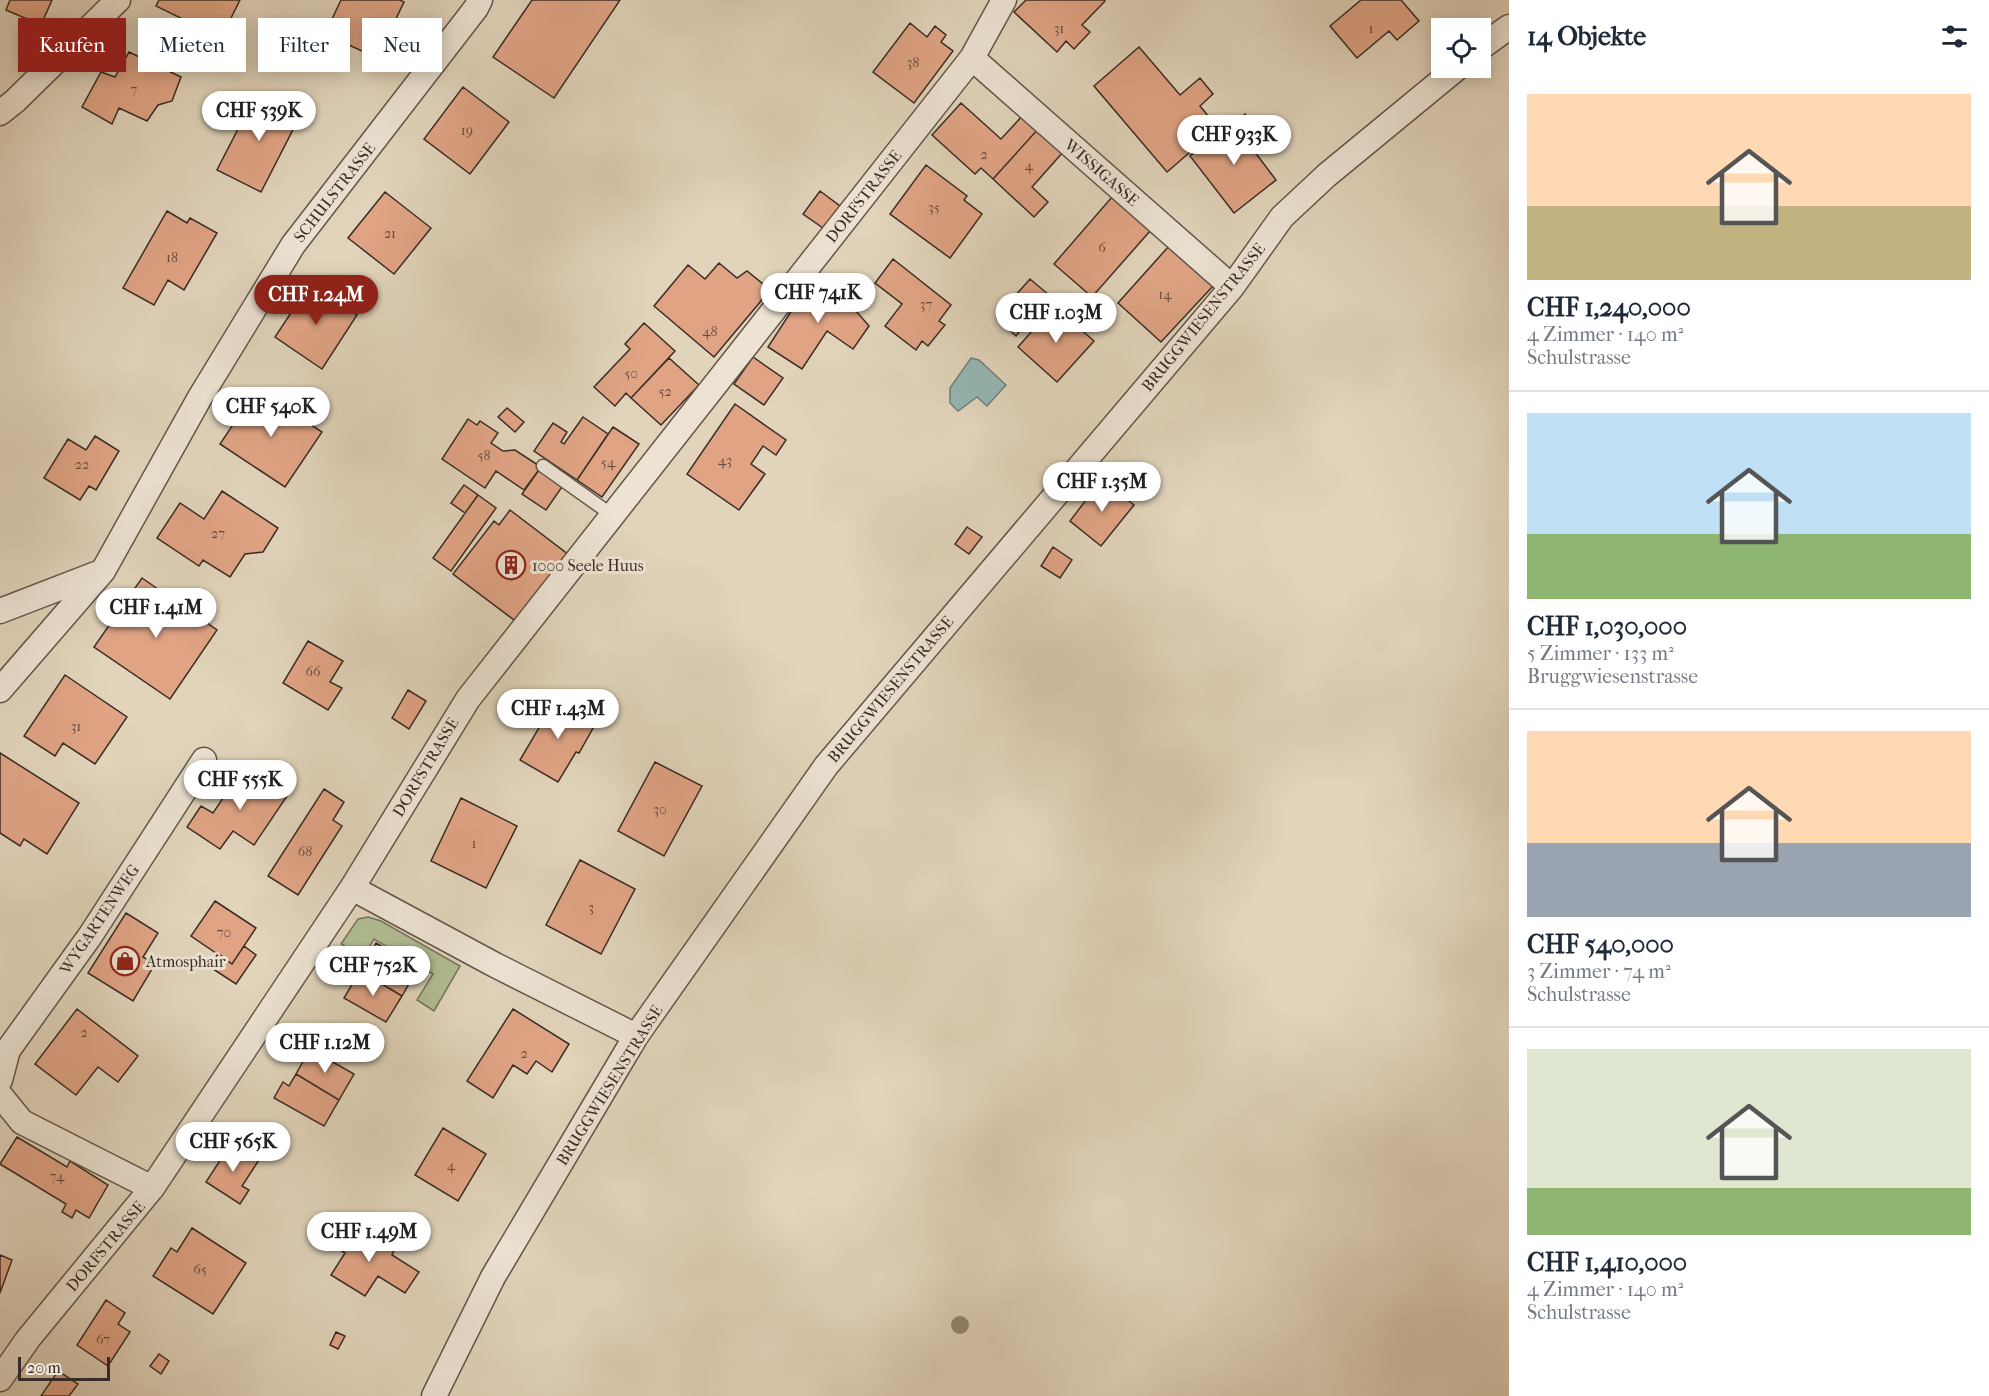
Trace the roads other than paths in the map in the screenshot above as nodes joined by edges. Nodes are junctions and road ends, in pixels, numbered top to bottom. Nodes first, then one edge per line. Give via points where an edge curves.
1 (118, 0) edge
2 (480, 0) edge
3 (1004, 0) edge
4 (1509, 27) edge
5 (1491, 40) edge
6 (972, 58) junction
7 (1445, 78) edge
8 (0, 113) edge
9 (1232, 287) junction
10 (543, 466) dead end
11 (612, 515) junction
12 (103, 571) junction
13 (0, 611) edge
14 (0, 690) edge
15 (204, 760) dead end
16 (352, 888) junction
17 (636, 1036) junction
18 (0, 1080) edge
19 (0, 1095) edge
20 (152, 1188) junction
21 (0, 1379) edge
22 (434, 1396) edge

1 - 8 street
2 - 12 street, SCHULSTRASSE via 292,245 199,399
3 - 6 street, DORFSTRASSE
4 - 5 street
6 - 9 street, WISSIGASSE
6 - 11 street, DORFSTRASSE
7 - 9 street, BRUGGWIESENSTRASSE via 1282,217
9 - 17 street, BRUGGWIESENSTRASSE via 826,765
10 - 11 lane
11 - 16 street, DORFSTRASSE via 468,699
12 - 13 street
12 - 14 street, SCHULSTRASSE
15 - 18 street, WYGARTENWEG via 90,936 8,1050
16 - 17 street via 495,966
16 - 20 street, DORFSTRASSE
17 - 22 street, BRUGGWIESENSTRASSE via 494,1277
19 - 20 street via 22,1122
20 - 21 street, DORFSTRASSE

